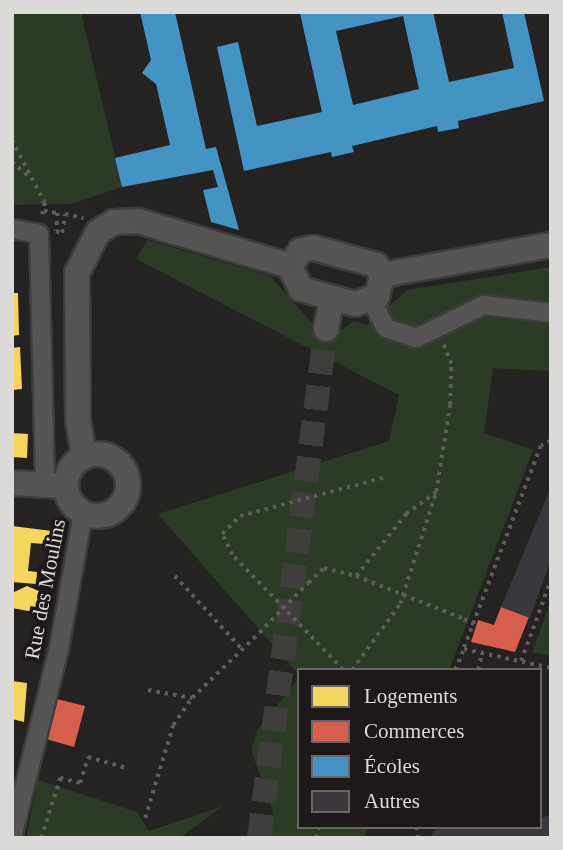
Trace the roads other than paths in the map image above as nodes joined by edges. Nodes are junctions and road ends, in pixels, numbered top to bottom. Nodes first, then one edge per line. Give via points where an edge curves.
1 (12, 229) edge
2 (551, 245) edge
3 (290, 266) junction
4 (382, 275) junction
5 (332, 298) junction
6 (372, 301) junction
7 (551, 313) edge
8 (326, 329) tunnel mouth
9 (84, 457) junction
10 (12, 483) edge
11 (55, 486) junction
12 (83, 513) junction
13 (12, 837) edge

1 - 11 street via 39,234
2 - 4 street
3 - 4 street via 301,250 314,248 370,262
3 - 5 street via 301,289
3 - 9 street via 138,221 114,222 98,232 78,273 78,421
4 - 6 street
5 - 6 street
5 - 8 street
6 - 7 street via 394,333 416,338 438,332 484,305
9 - 11 street
9 - 12 street via 113,458 128,483 122,503 111,513
10 - 11 street
11 - 12 street
12 - 13 street, Rue des Moulins via 59,649

